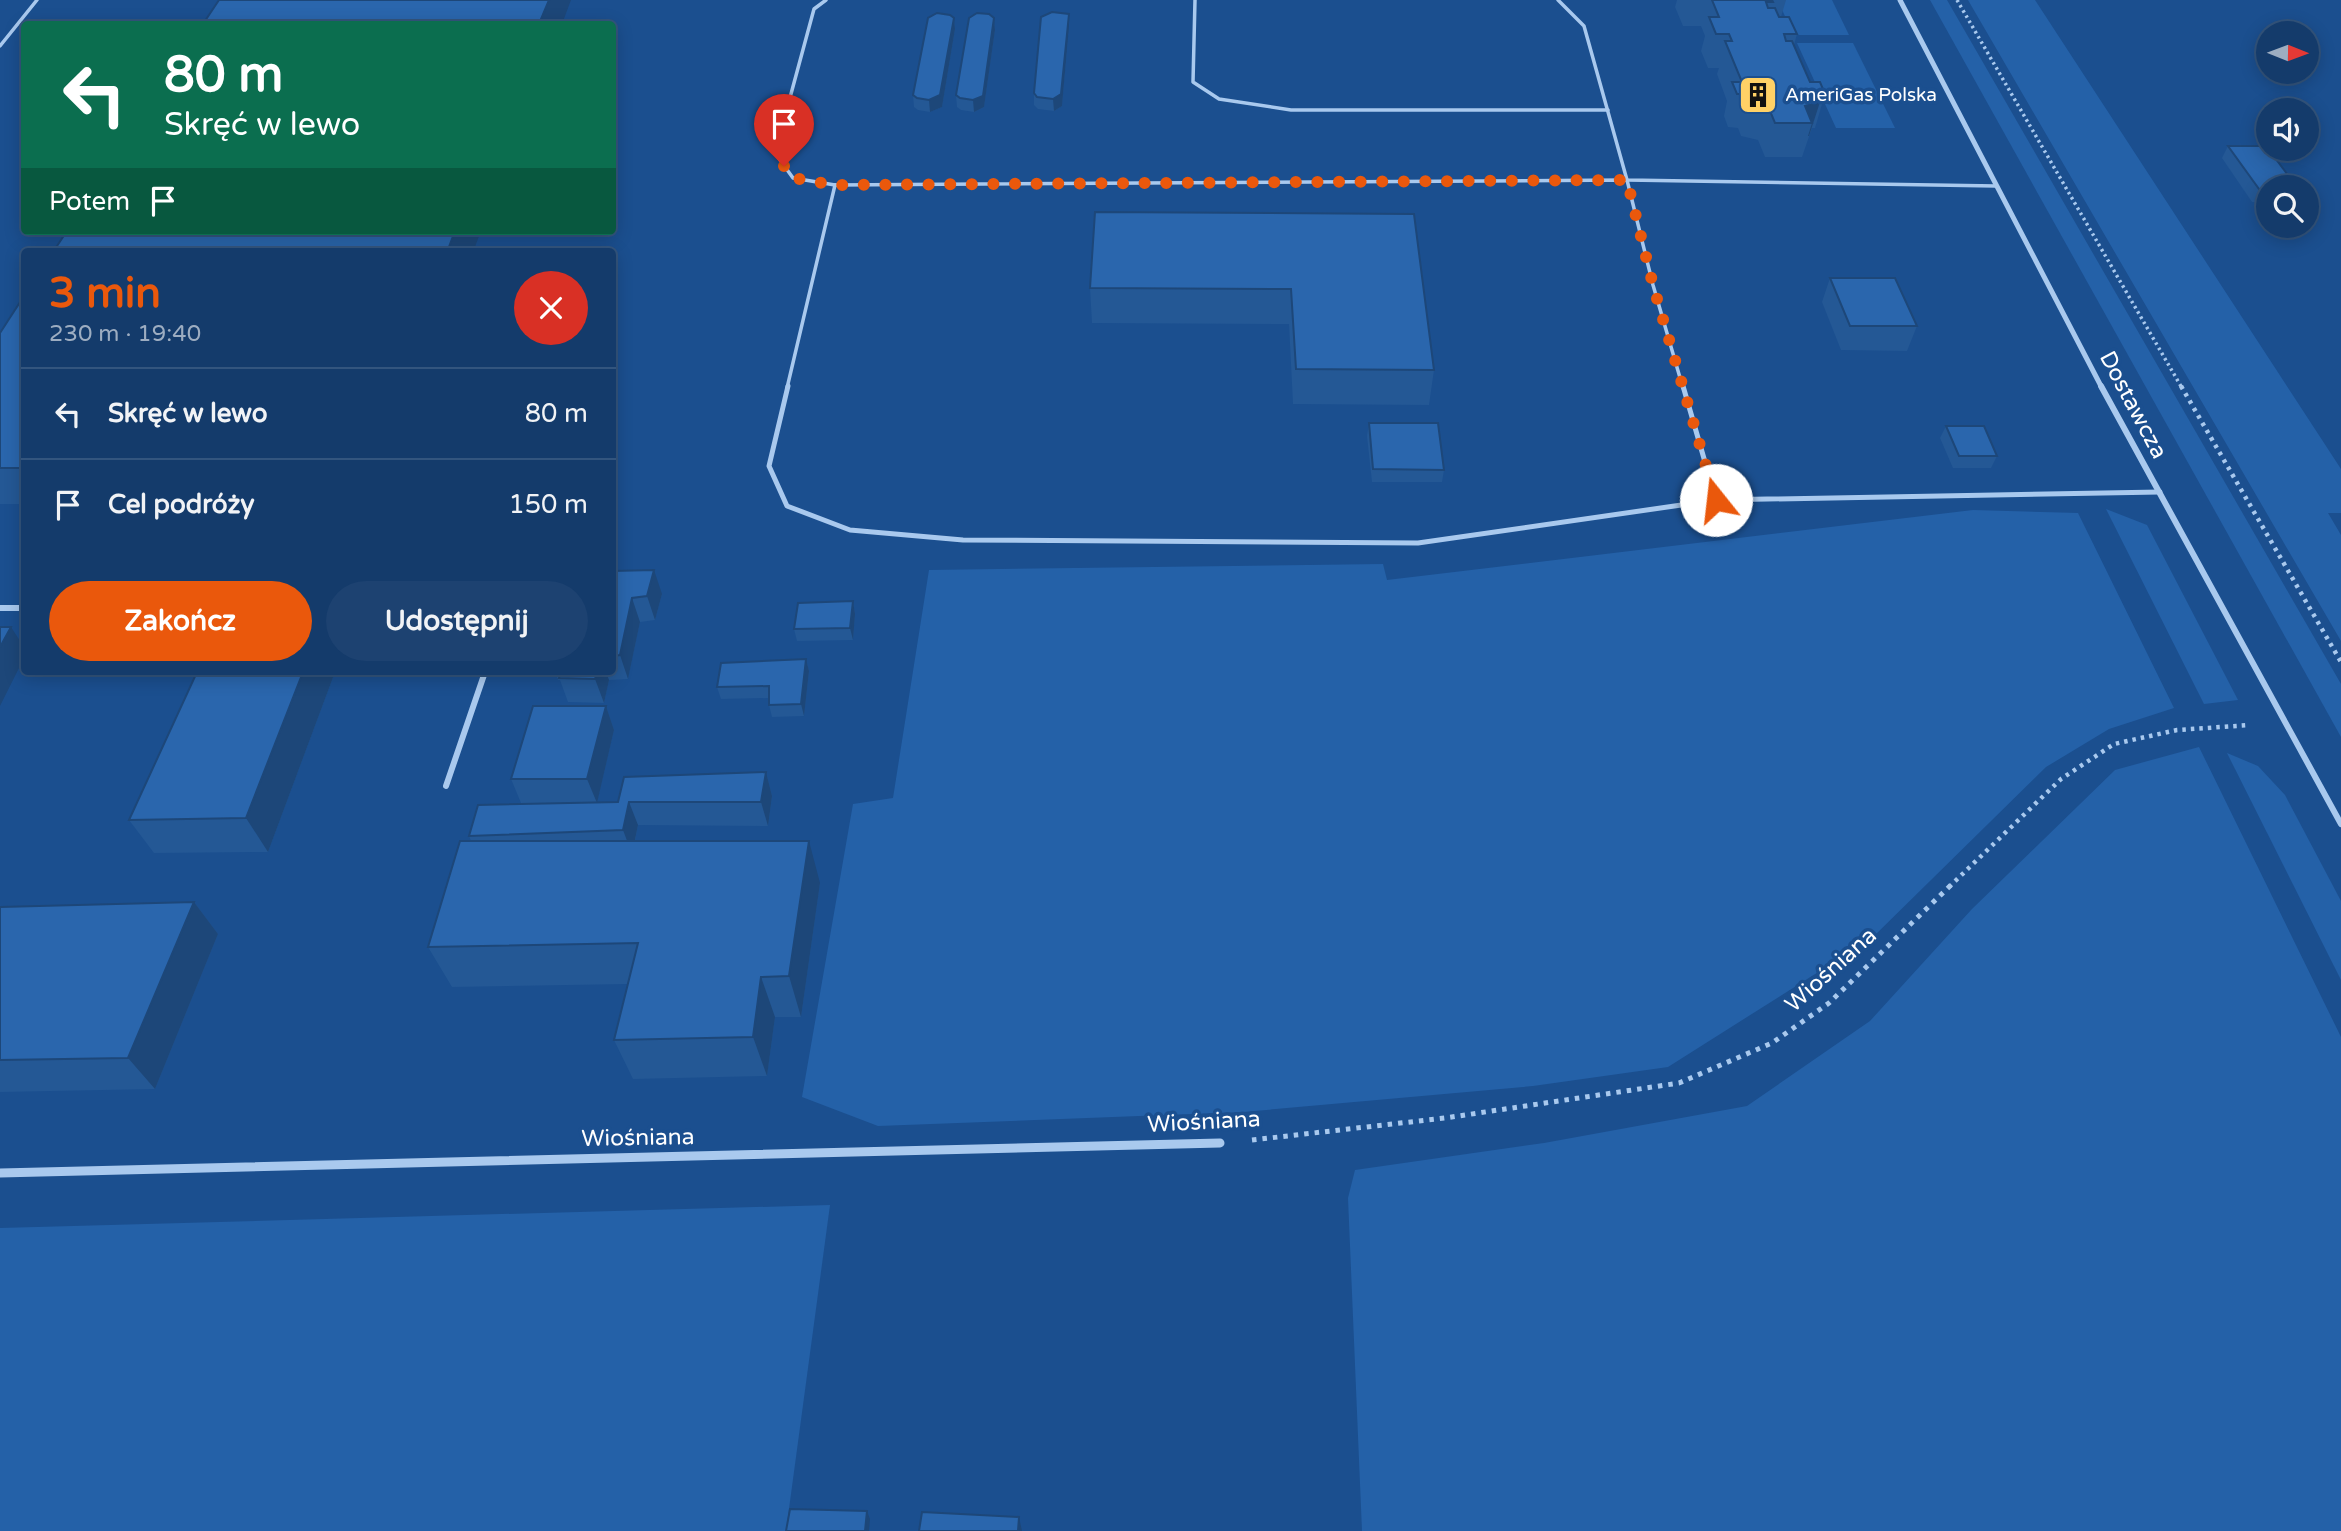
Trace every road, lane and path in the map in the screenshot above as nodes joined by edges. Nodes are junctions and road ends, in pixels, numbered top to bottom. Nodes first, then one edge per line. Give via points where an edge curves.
1 (37, 0) edge
2 (826, 0) edge
3 (1195, 0) edge
4 (1558, 0) edge
5 (1900, 0) edge
6 (1957, 0) edge
7 (0, 46) edge
8 (1608, 110) junction
9 (1627, 180) junction
10 (835, 185) junction
11 (1996, 186) junction
12 (2160, 492) junction
13 (1716, 500) junction
14 (0, 608) edge
15 (21, 608) edge
16 (2341, 662) edge
17 (484, 675) edge
18 (2283, 722) junction
19 (446, 786) dead end
20 (2341, 824) edge
21 (1220, 1143) joint
22 (0, 1173) edge

1 - 7 lane
2 - 10 lane via 814,9 775,153 793,178
3 - 8 lane via 1193,82 1219,99 1291,110
4 - 8 lane via 1584,26
5 - 11 street, Dostawcza
6 - 16 path
8 - 9 lane
9 - 10 lane
9 - 11 lane
9 - 13 lane
10 - 13 lane via 769,466 787,506 850,530 963,540 1418,543
11 - 12 street, Dostawcza
12 - 13 lane
12 - 18 street, Dostawcza
14 - 15 street
17 - 19 street
18 - 20 street, Dostawcza
18 - 21 path, Wiośniana via 2177,730 2115,744 2061,779 1829,1003 1772,1043 1679,1083 1445,1118
21 - 22 street, Wiośniana

